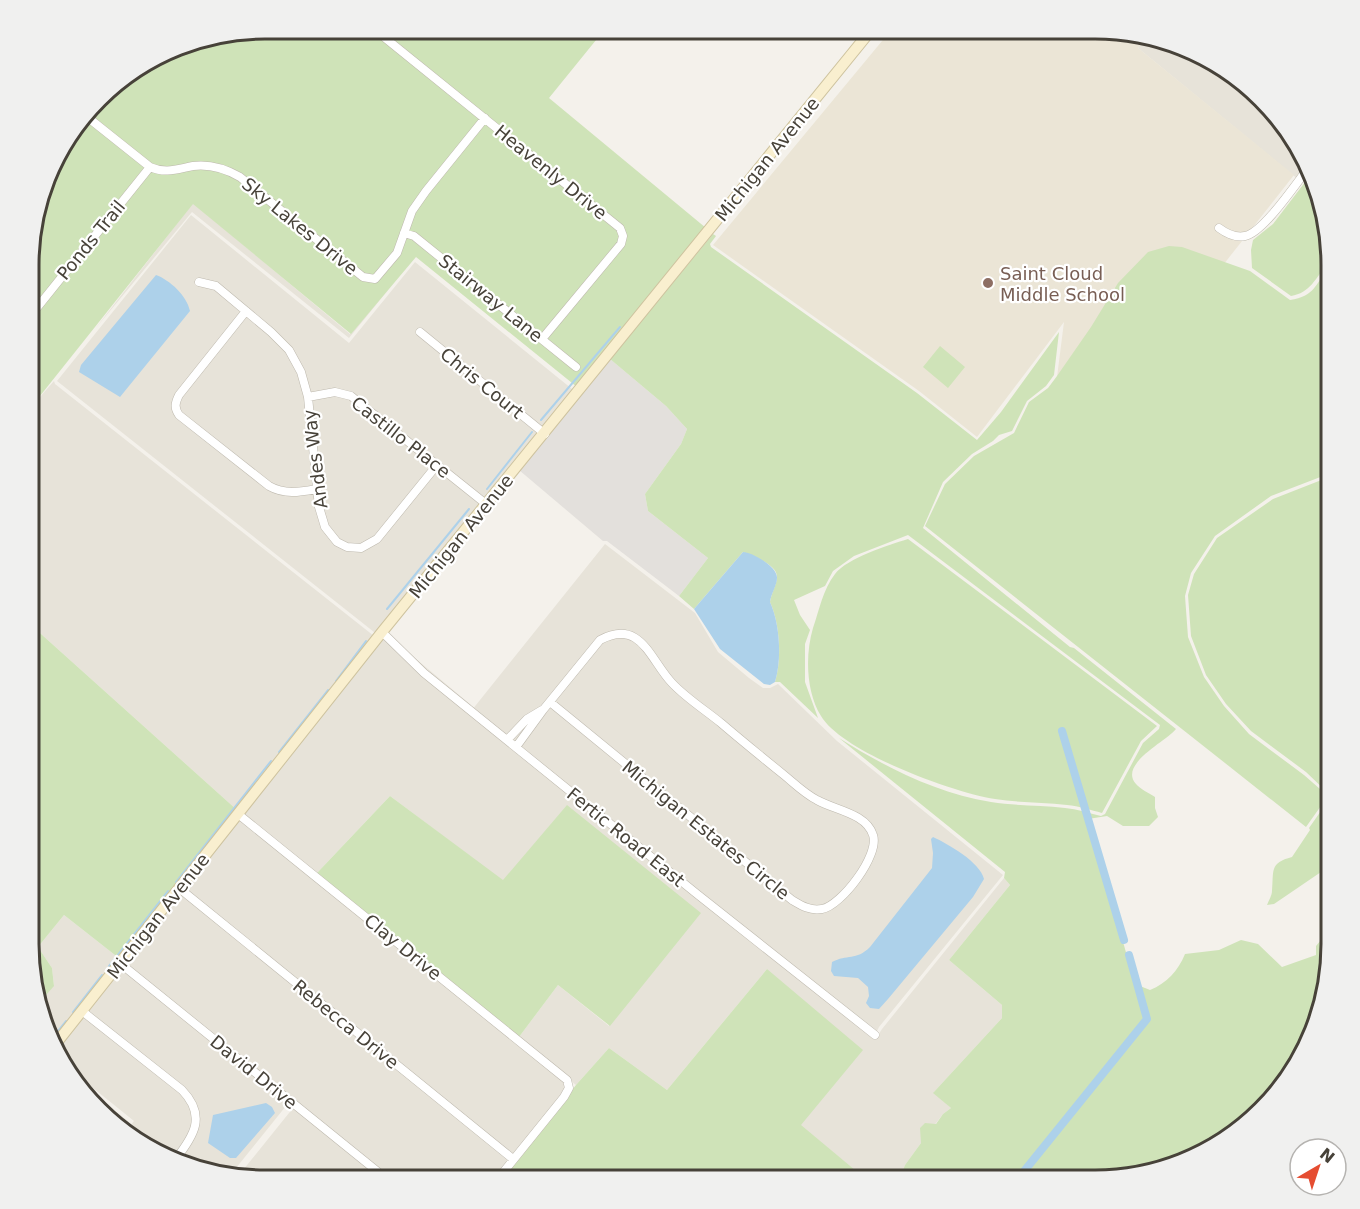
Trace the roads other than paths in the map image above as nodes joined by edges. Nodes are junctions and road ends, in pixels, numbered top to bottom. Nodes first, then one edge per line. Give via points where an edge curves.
1 (388, 39) edge
2 (864, 39) edge
3 (485, 118) junction
4 (91, 120) edge
5 (150, 167) junction
6 (1302, 175) edge
7 (1219, 228) dead end
8 (404, 233) junction
9 (199, 282) dead end
10 (39, 306) edge
11 (246, 311) junction
12 (420, 332) dead end
13 (542, 339) junction
14 (576, 367) dead end
15 (308, 397) junction
16 (545, 434) junction
17 (437, 465) junction
18 (317, 489) junction
19 (486, 504) junction
20 (382, 632) junction
21 (550, 702) junction
22 (543, 710) junction
23 (507, 740) junction
24 (516, 747) junction
25 (238, 814) junction
26 (179, 888) junction
27 (121, 964) junction
28 (82, 1011) junction
29 (875, 1035) dead end
30 (60, 1039) edge
31 (180, 1153) edge
32 (513, 1159) junction
33 (376, 1170) edge
34 (505, 1170) edge

1 - 3 street, Heavenly Drive
2 - 16 street, Michigan Avenue
3 - 8 street, Sky Lakes Drive via 426,191 412,211
3 - 13 street, Heavenly Drive via 620,228 623,236 621,244
4 - 5 street
5 - 8 street, Sky Lakes Drive via 160,171 213,167 234,174 370,279 375,279 397,253
5 - 10 street, Ponds Trail
6 - 7 street via 1260,228 1245,236 1230,235
8 - 13 street, Stairway Lane via 414,236
9 - 11 street, Andes Way via 216,286
11 - 15 street, Andes Way via 289,350
11 - 18 street via 179,395 176,411 279,492
12 - 16 street, Chris Court
13 - 14 street, Stairway Lane
15 - 17 street, Castillo Place via 335,392 351,396
15 - 18 street, Andes Way
16 - 19 street, Michigan Avenue
17 - 18 street, Andes Way via 377,539 361,548 341,544 329,533
17 - 19 street, Castillo Place
19 - 20 street, Michigan Avenue
20 - 23 street, Fertic Road East via 424,673
20 - 25 street, Michigan Avenue
21 - 21 street, Michigan Estates Circle via 600,640 611,634 632,636 642,642 673,685 813,798 854,815 865,824 873,835 874,849 868,862 830,906 807,909
21 - 22 street, Michigan Estates Circle
22 - 23 street, Michigan Estates Circle
22 - 24 street, Michigan Estates Circle
23 - 24 street, Fertic Road East
24 - 29 street, Fertic Road East
25 - 26 street, Michigan Avenue
25 - 32 street, Clay Drive via 567,1080 569,1088 564,1097
26 - 27 street, Michigan Avenue
26 - 32 street, Rebecca Drive
27 - 28 street, Michigan Avenue
27 - 33 street, David Drive
28 - 30 street, Michigan Avenue
28 - 31 street via 189,1097 195,1110 195,1128
32 - 34 street

